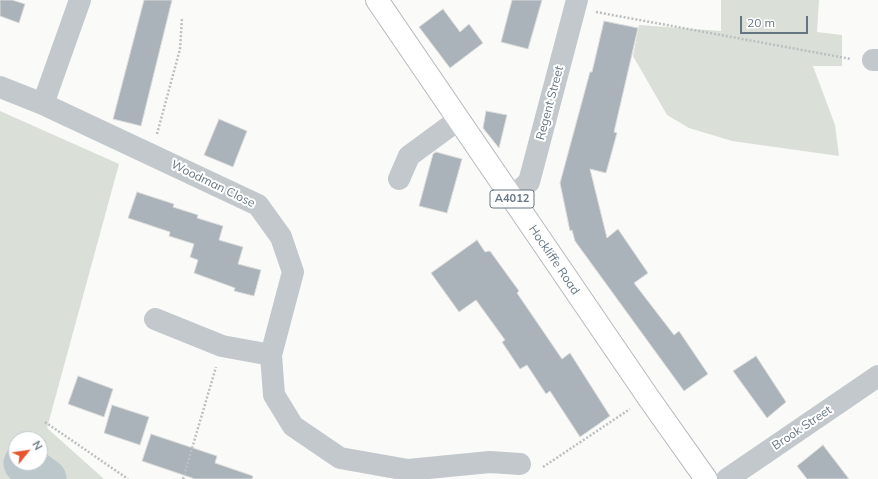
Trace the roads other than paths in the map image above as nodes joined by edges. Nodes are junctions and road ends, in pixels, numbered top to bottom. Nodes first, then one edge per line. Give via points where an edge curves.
1 (80, 0) edge
2 (377, 0) edge
3 (575, 4) edge
4 (0, 87) edge
5 (43, 104) junction
6 (458, 120) junction
7 (400, 179) dead end
8 (511, 198) junction
9 (155, 319) dead end
10 (271, 355) junction
11 (878, 376) edge
12 (520, 464) road end
13 (706, 479) edge
14 (727, 479) edge

1 - 5 street
2 - 6 main road, Hockliffe Road / A4012
3 - 8 street, Regent Street via 529,182
4 - 5 street, Woodman Close
5 - 10 street, Woodman Close via 258,205 281,237 294,272
6 - 7 street via 409,156
6 - 8 main road, Hockliffe Road / A4012
8 - 13 main road, Hockliffe Road / A4012
9 - 10 street via 222,346
10 - 12 street, Woodman Close via 274,395 293,426 340,458 408,470 490,462
11 - 14 street, Brook Street

